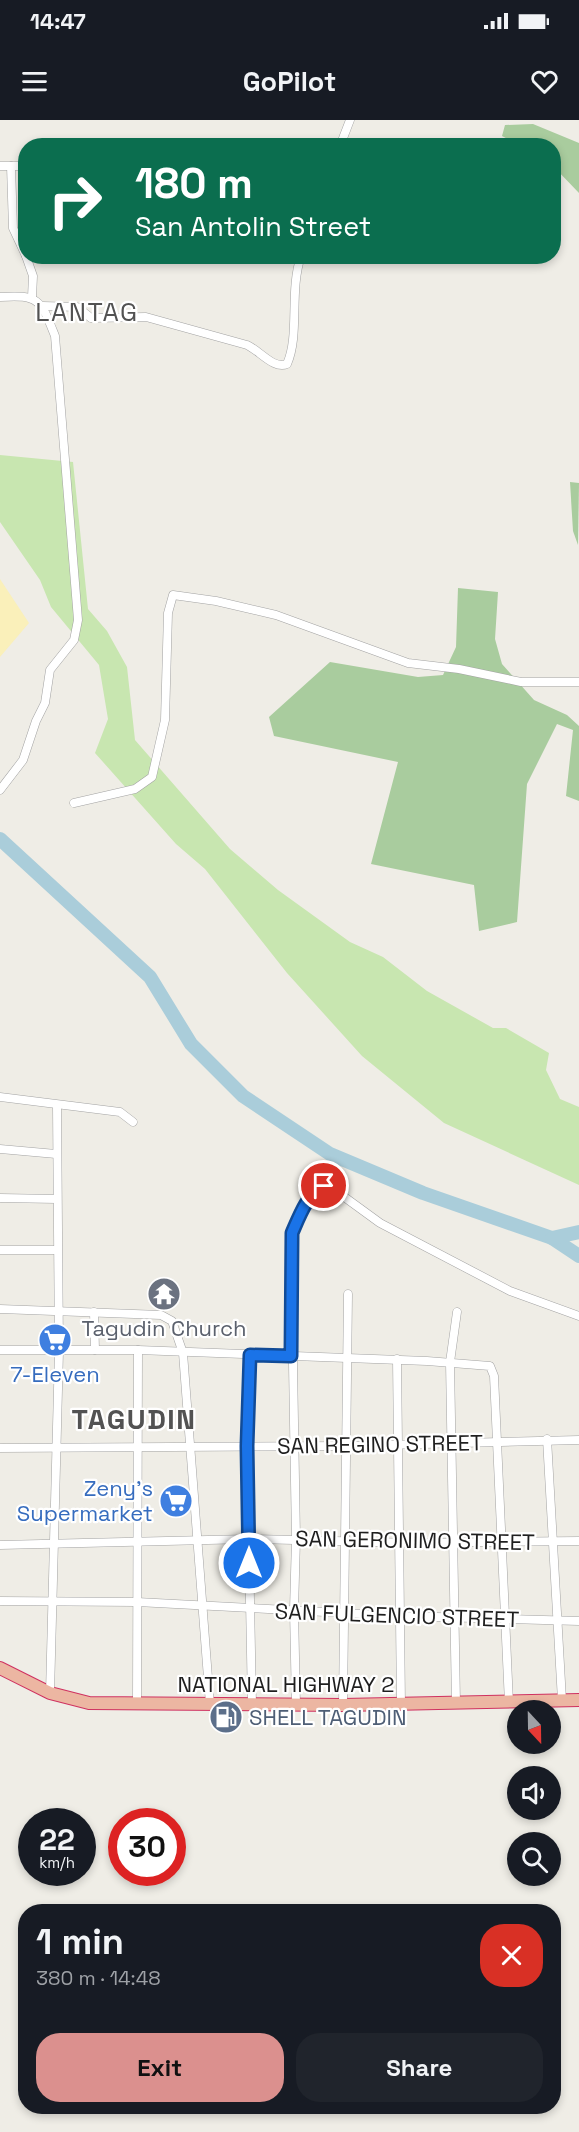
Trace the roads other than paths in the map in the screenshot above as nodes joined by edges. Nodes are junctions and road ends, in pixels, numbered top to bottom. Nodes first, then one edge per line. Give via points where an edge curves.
1 (350, 120) edge
2 (343, 138) edge
3 (0, 166) edge
4 (11, 166) junction
5 (18, 166) edge
6 (18, 239) edge
7 (29, 264) edge
8 (299, 264) edge
9 (0, 297) edge
10 (32, 297) junction
11 (43, 306) junction
12 (579, 682) edge
13 (0, 790) edge
14 (74, 803) dead end
15 (0, 1097) edge
16 (57, 1106) junction
17 (133, 1122) dead end
18 (0, 1149) edge
19 (56, 1154) junction
20 (0, 1198) edge
21 (57, 1199) junction
22 (0, 1250) edge
23 (57, 1250) junction
24 (348, 1294) dead end
25 (0, 1309) edge
26 (59, 1310) junction
27 (94, 1311) junction
28 (457, 1312) dead end
29 (579, 1316) edge
30 (0, 1350) edge
31 (95, 1350) junction
32 (138, 1350) junction
33 (59, 1351) junction
34 (183, 1353) junction
35 (250, 1355) junction
36 (291, 1356) junction
37 (347, 1358) junction
38 (397, 1359) junction
39 (450, 1362) junction
40 (547, 1439) junction
41 (579, 1440) edge
42 (497, 1443) junction
43 (451, 1444) junction
44 (397, 1445) junction
45 (189, 1446) junction
46 (247, 1446) junction
47 (292, 1446) junction
48 (347, 1446) junction
49 (0, 1448) edge
50 (54, 1448) junction
51 (137, 1448) junction
52 (249, 1539) junction
53 (296, 1539) junction
54 (579, 1541) edge
55 (346, 1542) junction
56 (398, 1542) junction
57 (503, 1542) junction
58 (552, 1542) junction
59 (196, 1543) junction
60 (453, 1543) junction
61 (137, 1544) junction
62 (0, 1545) edge
63 (53, 1545) junction
64 (0, 1601) edge
65 (54, 1602) junction
66 (137, 1602) junction
67 (203, 1606) junction
68 (248, 1609) junction
69 (294, 1610) junction
70 (345, 1613) junction
71 (400, 1616) junction
72 (455, 1617) junction
73 (505, 1619) junction
74 (556, 1620) junction
75 (579, 1621) edge
76 (0, 1668) edge
77 (50, 1693) junction
78 (509, 1700) edge
79 (562, 1700) joint
80 (579, 1700) edge
81 (507, 1702) edge
82 (210, 1704) junction
83 (252, 1704) junction
84 (401, 1704) junction
85 (456, 1704) junction
86 (137, 1705) junction
87 (296, 1705) junction
88 (343, 1705) junction

1 - 2 street
3 - 4 street
4 - 5 street
4 - 6 street via 13,228
7 - 10 street via 33,276
8 - 11 street via 294,287 291,351 283,366 275,365 256,348 146,317 91,318 77,307
9 - 10 street
10 - 11 street
11 - 13 street via 57,345 77,630 74,640 50,670 45,703 23,760
12 - 14 street via 521,681 408,663 276,615 173,595 168,613 165,720 152,777 135,789
15 - 16 street
16 - 17 street via 120,1112
16 - 19 street
18 - 19 street
19 - 21 street
20 - 21 street
21 - 23 street
22 - 23 street
23 - 26 street
24 - 37 street
25 - 26 street
26 - 27 street
26 - 33 street
27 - 31 street
27 - 34 street via 167,1317 176,1328
28 - 39 street
29 - 36 street via 510,1291 380,1223 328,1186 317,1190 292,1233
30 - 33 street
31 - 32 street
31 - 33 street
32 - 34 street
32 - 51 street
33 - 50 street
34 - 35 street
34 - 45 street
35 - 36 street
35 - 46 street
36 - 37 street
36 - 47 street
37 - 38 street
37 - 48 street
38 - 39 street
38 - 44 street
39 - 42 street via 487,1365 492,1369
39 - 43 street
40 - 41 street, SAN REGINO STREET
40 - 42 street, SAN REGINO STREET
40 - 58 street
42 - 43 street, SAN REGINO STREET
42 - 57 street
43 - 44 street, SAN REGINO STREET
43 - 60 street
44 - 48 street, SAN REGINO STREET
44 - 56 street
45 - 46 street, SAN REGINO STREET
45 - 51 street, SAN REGINO STREET
45 - 59 street
46 - 47 street, SAN REGINO STREET
46 - 52 street
47 - 48 street, SAN REGINO STREET
47 - 53 street
48 - 55 street
49 - 50 street, SAN REGINO STREET
50 - 51 street, SAN REGINO STREET
50 - 63 street
51 - 61 street
52 - 53 street, SAN GERONIMO STREET
52 - 59 street, SAN GERONIMO STREET
52 - 68 street
53 - 55 street, SAN GERONIMO STREET
53 - 69 street
54 - 58 street, SAN GERONIMO STREET
55 - 56 street, SAN GERONIMO STREET
55 - 70 street
56 - 60 street, SAN GERONIMO STREET
56 - 71 street
57 - 58 street, SAN GERONIMO STREET
57 - 60 street, SAN GERONIMO STREET
57 - 73 street
58 - 74 street
59 - 61 street, SAN GERONIMO STREET
59 - 67 street
60 - 72 street
61 - 63 street, SAN GERONIMO STREET
61 - 66 street
62 - 63 street, SAN GERONIMO STREET
63 - 65 street
64 - 65 street, SAN FULGENCIO STREET
65 - 66 street, SAN FULGENCIO STREET
65 - 77 street
66 - 67 street, SAN FULGENCIO STREET
66 - 86 street
67 - 68 street, SAN FULGENCIO STREET
67 - 82 street
68 - 69 street, SAN FULGENCIO STREET
68 - 83 street
69 - 70 street, SAN FULGENCIO STREET
69 - 87 street
70 - 71 street, SAN FULGENCIO STREET
70 - 88 street
71 - 72 street, SAN FULGENCIO STREET
71 - 84 street
72 - 73 street, SAN FULGENCIO STREET
72 - 85 street
73 - 74 street, SAN FULGENCIO STREET
73 - 78 street
74 - 75 street, SAN FULGENCIO STREET
74 - 79 street
76 - 77 highway, NATIONAL HIGHWAY 2
77 - 86 highway, NATIONAL HIGHWAY 2 via 89,1703
79 - 80 highway, NATIONAL HIGHWAY 2
81 - 85 highway, NATIONAL HIGHWAY 2
82 - 83 highway, NATIONAL HIGHWAY 2
82 - 86 highway, NATIONAL HIGHWAY 2
83 - 87 highway, NATIONAL HIGHWAY 2
84 - 85 highway, NATIONAL HIGHWAY 2
84 - 88 highway, NATIONAL HIGHWAY 2
87 - 88 highway, NATIONAL HIGHWAY 2

